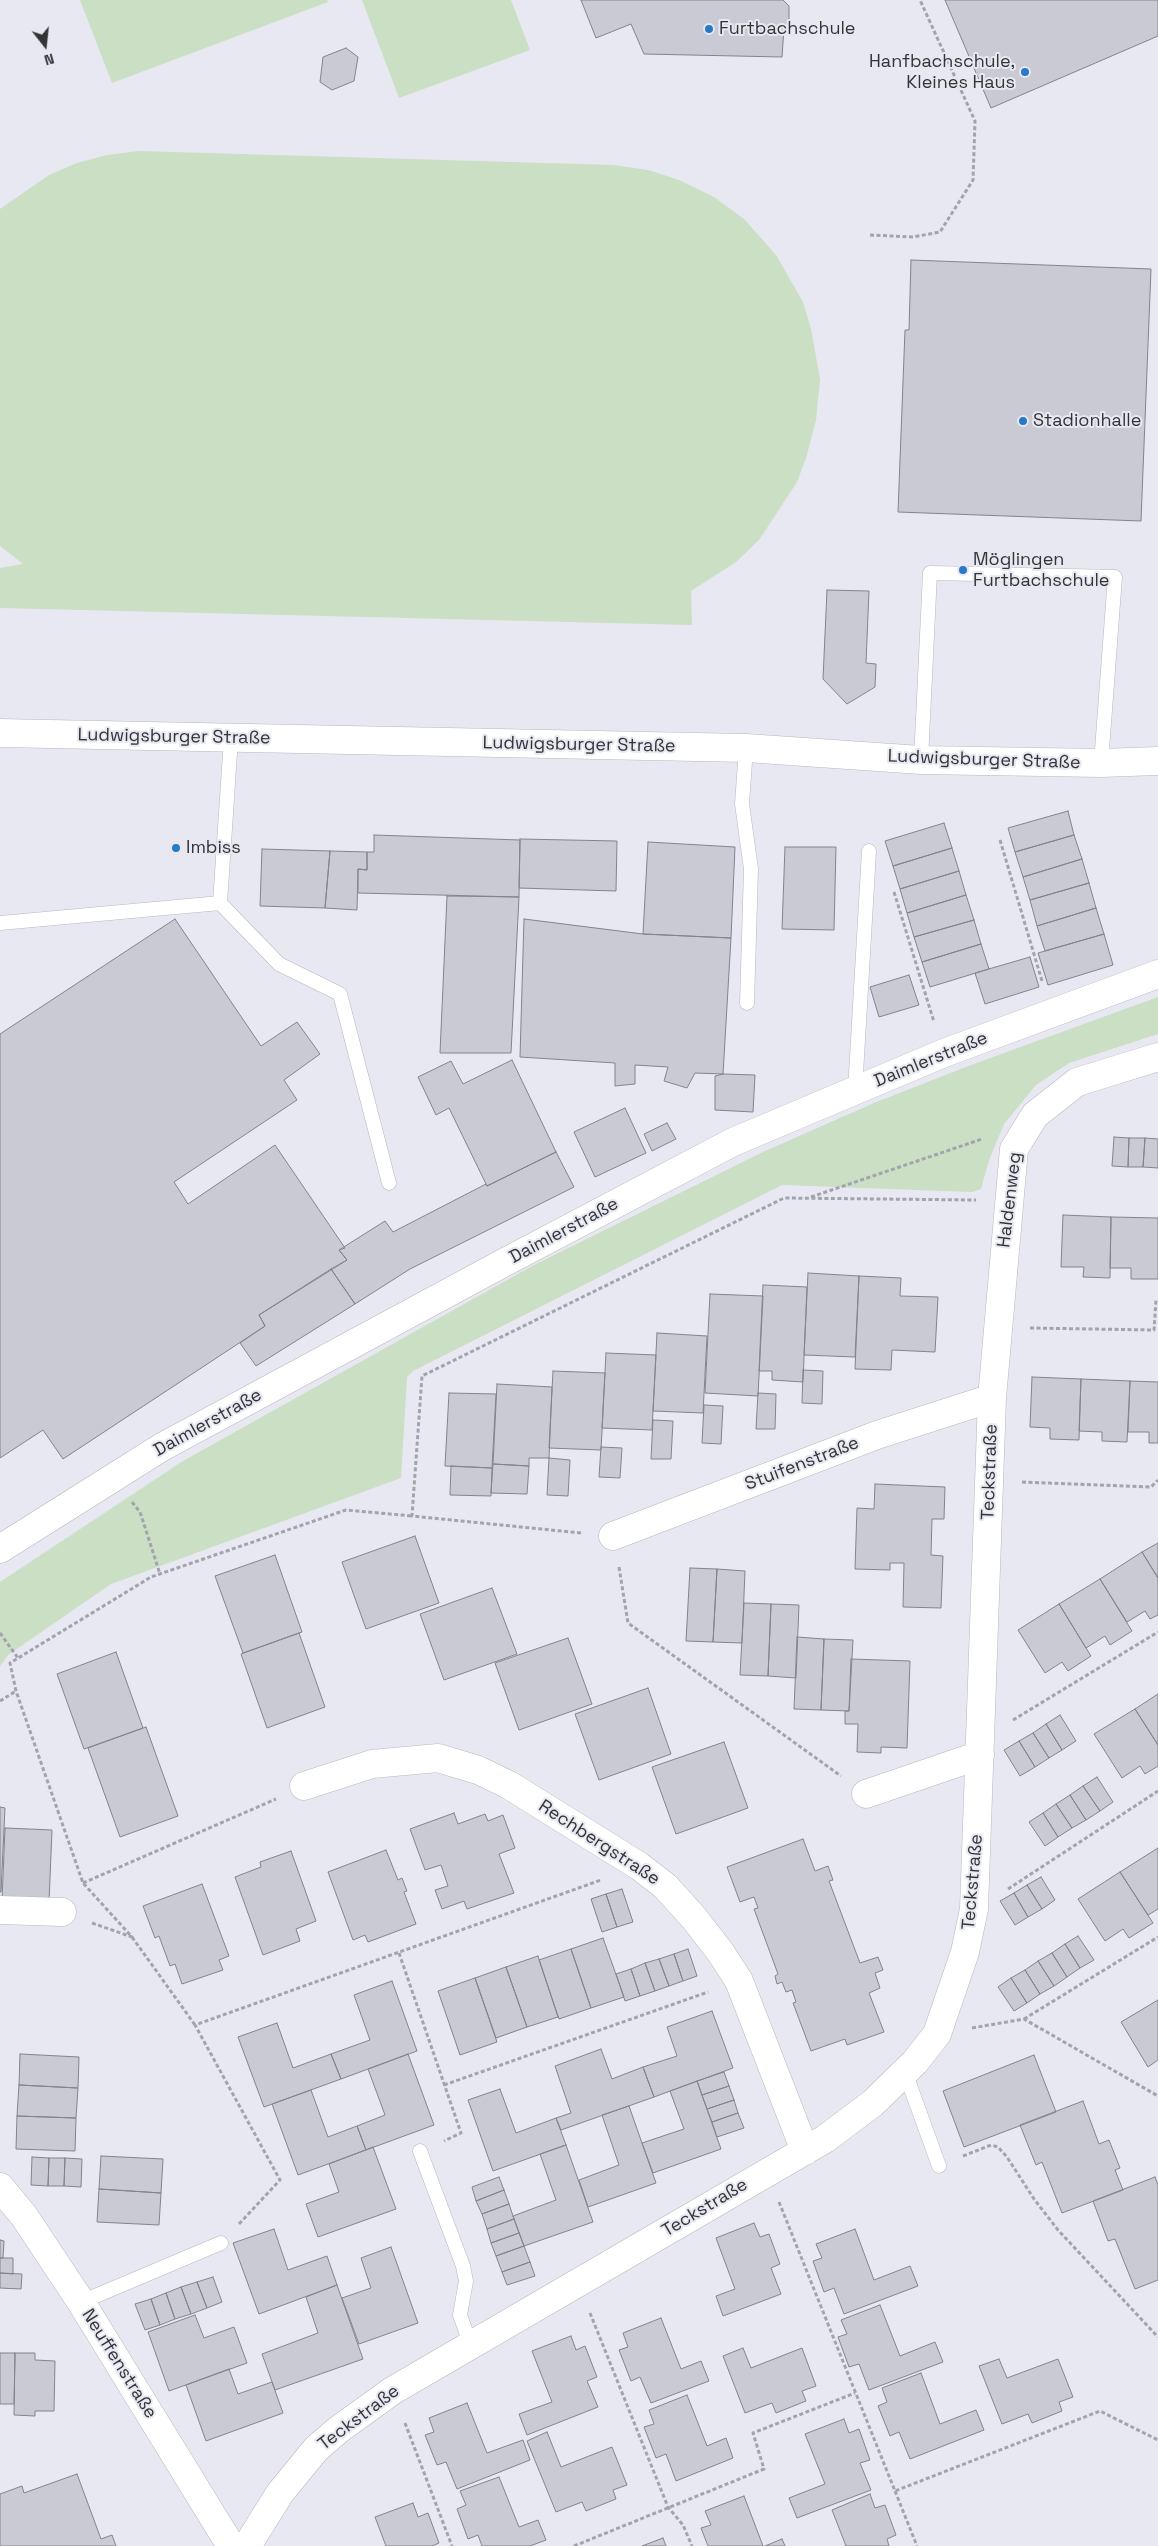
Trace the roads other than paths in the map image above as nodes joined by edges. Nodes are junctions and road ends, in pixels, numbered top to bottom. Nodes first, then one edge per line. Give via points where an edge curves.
1 (0, 733) edge
2 (231, 738) junction
3 (746, 748) junction
4 (921, 760) junction
5 (1158, 761) edge
6 (1101, 763) junction
7 (868, 851) road end
8 (220, 903) junction
9 (0, 922) edge
10 (1158, 974) edge
11 (746, 1003) dead end
12 (1158, 1058) edge
13 (855, 1091) junction
14 (389, 1183) dead end
15 (992, 1398) junction
16 (613, 1536) road end
17 (0, 1549) edge
18 (980, 1747) junction
19 (304, 1786) road end
20 (866, 1794) road end
21 (0, 1910) edge
22 (62, 1912) road end
23 (905, 2072) junction
24 (420, 2151) road end
25 (805, 2151) junction
26 (939, 2166) road end
27 (0, 2187) edge
28 (222, 2243) road end
29 (81, 2302) junction
30 (472, 2346) junction
31 (231, 2546) edge
32 (247, 2546) edge

1 - 2 street, Ludwigsburger Straße
2 - 3 street, Ludwigsburger Straße
2 - 8 lane
3 - 4 street, Ludwigsburger Straße
3 - 11 lane via 742,804 751,869
4 - 6 street, Ludwigsburger Straße
4 - 6 lane via 930,573 1116,577
5 - 6 street, Ludwigsburger Straße
7 - 13 lane
8 - 9 lane
8 - 14 lane via 279,964 340,994
10 - 13 street, Daimlerstraße via 944,1053
12 - 15 street, Haldenweg via 1077,1082 1035,1115 1014,1149
13 - 17 street, Daimlerstraße via 733,1142 524,1252 162,1448
15 - 16 street, Stuifenstraße via 877,1435
15 - 18 street, Teckstraße
18 - 20 street
18 - 23 street, Teckstraße via 974,1910 965,1952 937,2034
19 - 25 street, Rechbergstraße via 372,1764 438,1758 478,1770 509,1785 639,1866 665,1886 694,1918 739,1980
21 - 22 street
23 - 25 street, Teckstraße via 849,2122
23 - 26 lane
24 - 30 lane via 463,2266 466,2281 460,2315
25 - 30 street, Teckstraße
27 - 29 street, Neuffenstraße via 24,2216
28 - 29 lane
29 - 31 street, Neuffenstraße
30 - 32 street, Teckstraße via 392,2391 316,2449 280,2493

